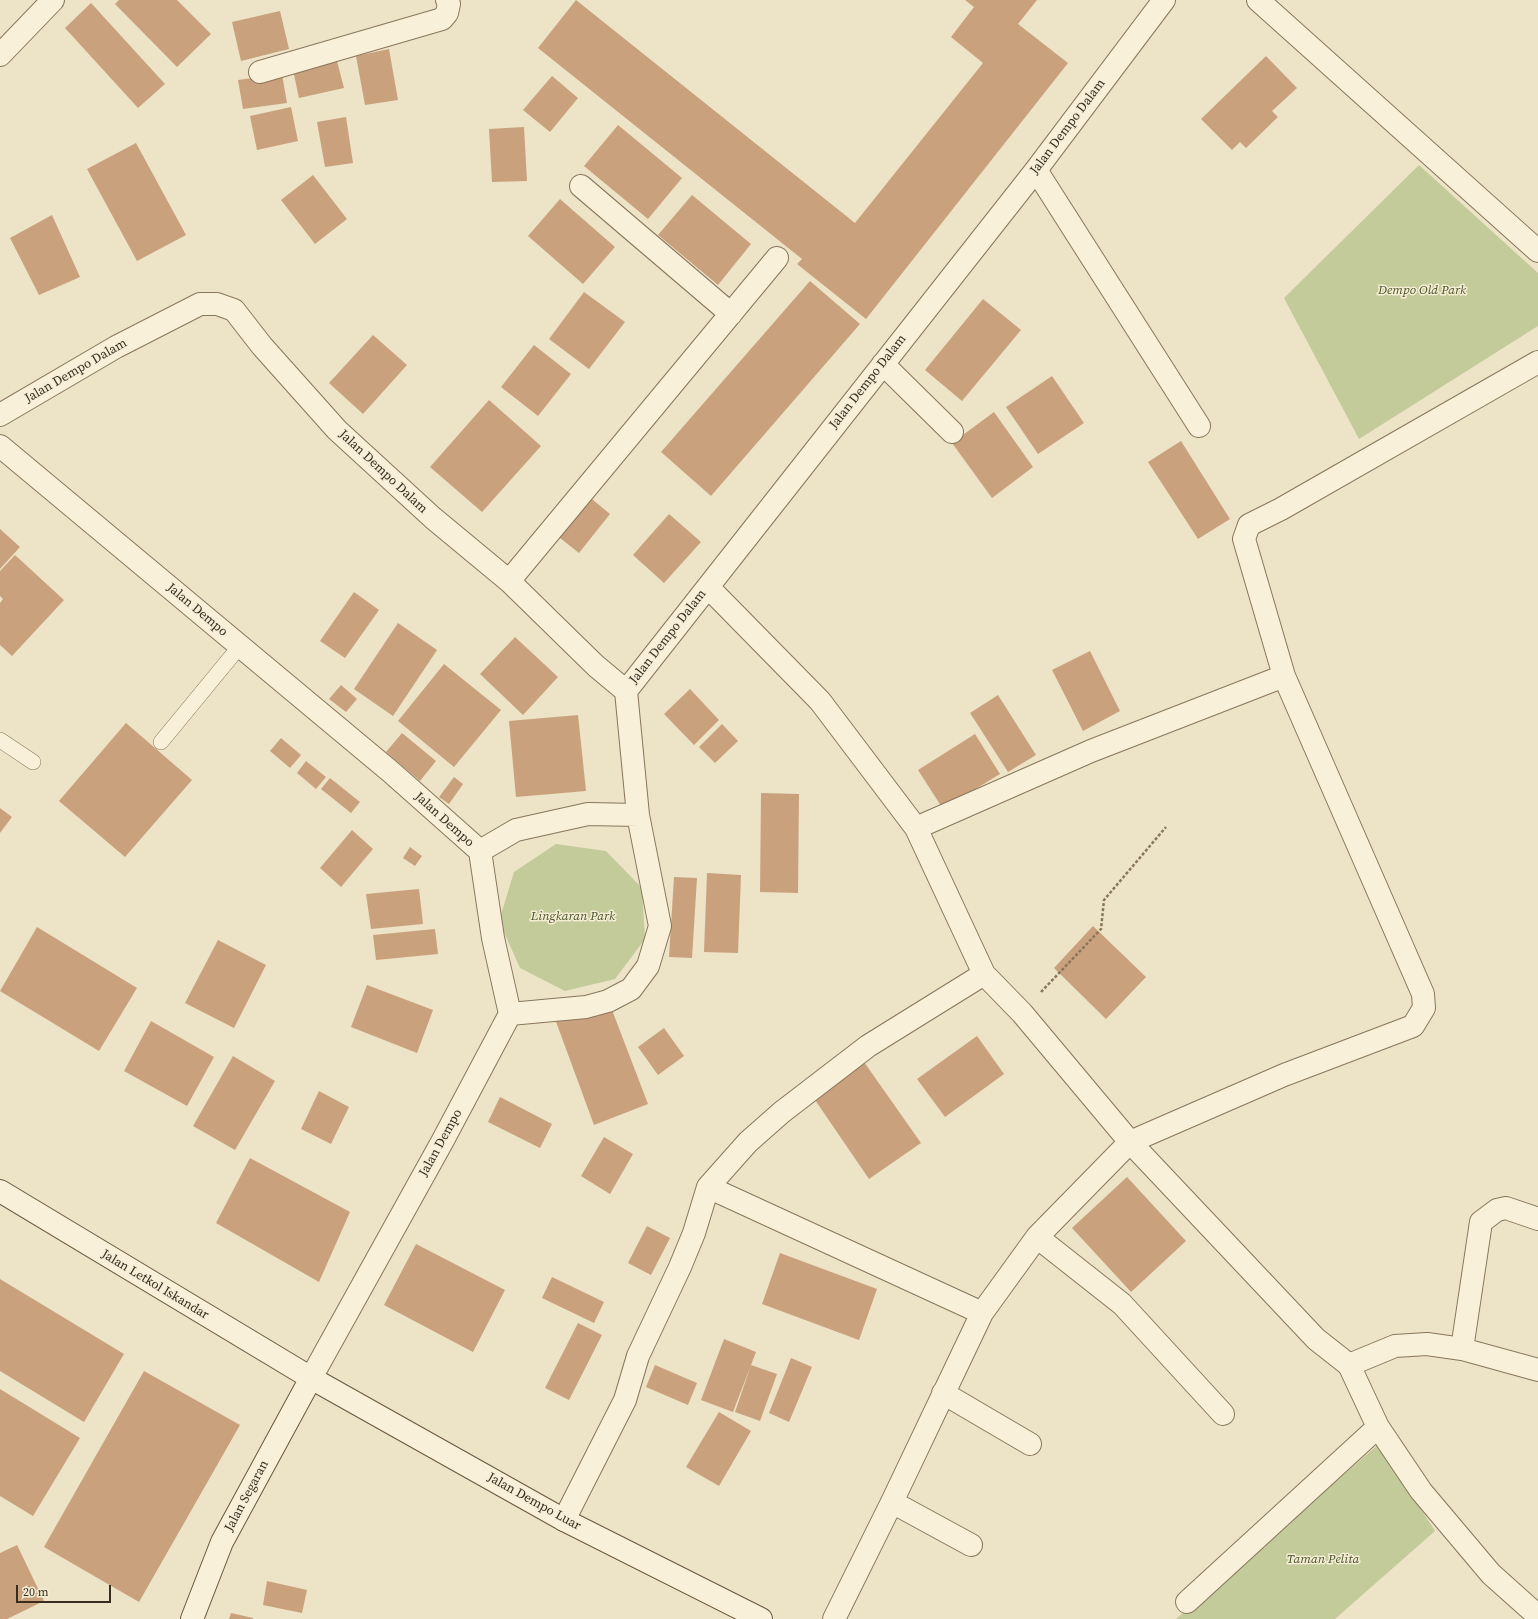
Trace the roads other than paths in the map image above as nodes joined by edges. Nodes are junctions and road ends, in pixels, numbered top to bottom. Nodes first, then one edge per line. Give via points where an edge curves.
1 (53, 0) edge
2 (447, 0) edge
3 (1164, 0) edge
4 (1258, 0) edge
5 (0, 55) edge
6 (260, 72) dead end
7 (1036, 170) junction
8 (581, 186) dead end
9 (1538, 251) edge
10 (777, 258) dead end
11 (731, 314) junction
12 (1538, 362) edge
13 (883, 364) junction
14 (0, 415) edge
15 (1199, 426) dead end
16 (952, 432) dead end
17 (0, 446) edge
18 (509, 581) junction
19 (708, 587) junction
20 (240, 646) junction
21 (1284, 676) junction
22 (626, 691) junction
23 (0, 740) edge
24 (161, 742) dead end
25 (33, 762) dead end
26 (638, 815) junction
27 (916, 828) junction
28 (480, 851) junction
29 (984, 974) junction
30 (510, 1014) junction
31 (1130, 1142) junction
32 (708, 1186) junction
33 (0, 1191) edge
34 (1538, 1219) edge
35 (1037, 1237) junction
36 (982, 1313) junction
37 (1462, 1349) junction
38 (1349, 1365) junction
39 (1538, 1370) edge
40 (311, 1378) junction
41 (942, 1393) junction
42 (1223, 1414) dead end
43 (1378, 1426) junction
44 (1030, 1444) dead end
45 (892, 1502) junction
46 (564, 1520) junction
47 (971, 1545) dead end
48 (1187, 1602) dead end
49 (1538, 1616) edge
50 (192, 1619) edge
51 (762, 1619) edge
52 (834, 1619) edge

1 - 5 street
2 - 6 street via 447,13 442,19
3 - 7 street, Jalan Dempo Dalam
4 - 9 street
7 - 13 street, Jalan Dempo Dalam
7 - 15 street
8 - 11 street
10 - 11 street
11 - 18 street
12 - 21 street via 1249,525 1244,539
13 - 16 street
13 - 19 street, Jalan Dempo Dalam
14 - 18 street, Jalan Dempo Dalam via 123,343 200,304 217,304 234,310 262,346 337,430 433,518
17 - 20 street, Jalan Dempo
18 - 22 street, Jalan Dempo Dalam via 596,666
19 - 22 street, Jalan Dempo Dalam
19 - 27 street via 820,701
20 - 24 lane
20 - 28 street, Jalan Dempo via 391,772
21 - 27 street via 1091,751
21 - 31 street via 1423,994 1424,1008 1413,1026 1284,1075
22 - 26 street
23 - 25 lane
26 - 28 street via 588,814 516,830
26 - 30 street via 660,926 648,966 631,989 608,1001 586,1007
27 - 29 street
28 - 30 street, Jalan Dempo via 492,938
29 - 31 street via 1022,1013
29 - 32 street via 868,1046 782,1112 748,1142
30 - 40 street, Jalan Dempo
31 - 35 street
31 - 38 street via 1316,1339
32 - 36 street
32 - 46 street via 694,1233 638,1356 625,1400
33 - 40 street, Jalan Letkol Iskandar
34 - 37 street via 1506,1208 1496,1210 1482,1222
35 - 36 street
35 - 42 street via 1122,1304
36 - 41 street
37 - 38 street via 1427,1344 1395,1346
37 - 39 street
38 - 43 street
40 - 46 street, Jalan Dempo Luar
40 - 50 street, Jalan Segaran via 222,1542
41 - 44 street
41 - 45 street
43 - 48 street
43 - 49 street via 1421,1491 1491,1574
45 - 47 street
45 - 52 street
46 - 51 street, Jalan Dempo Luar

